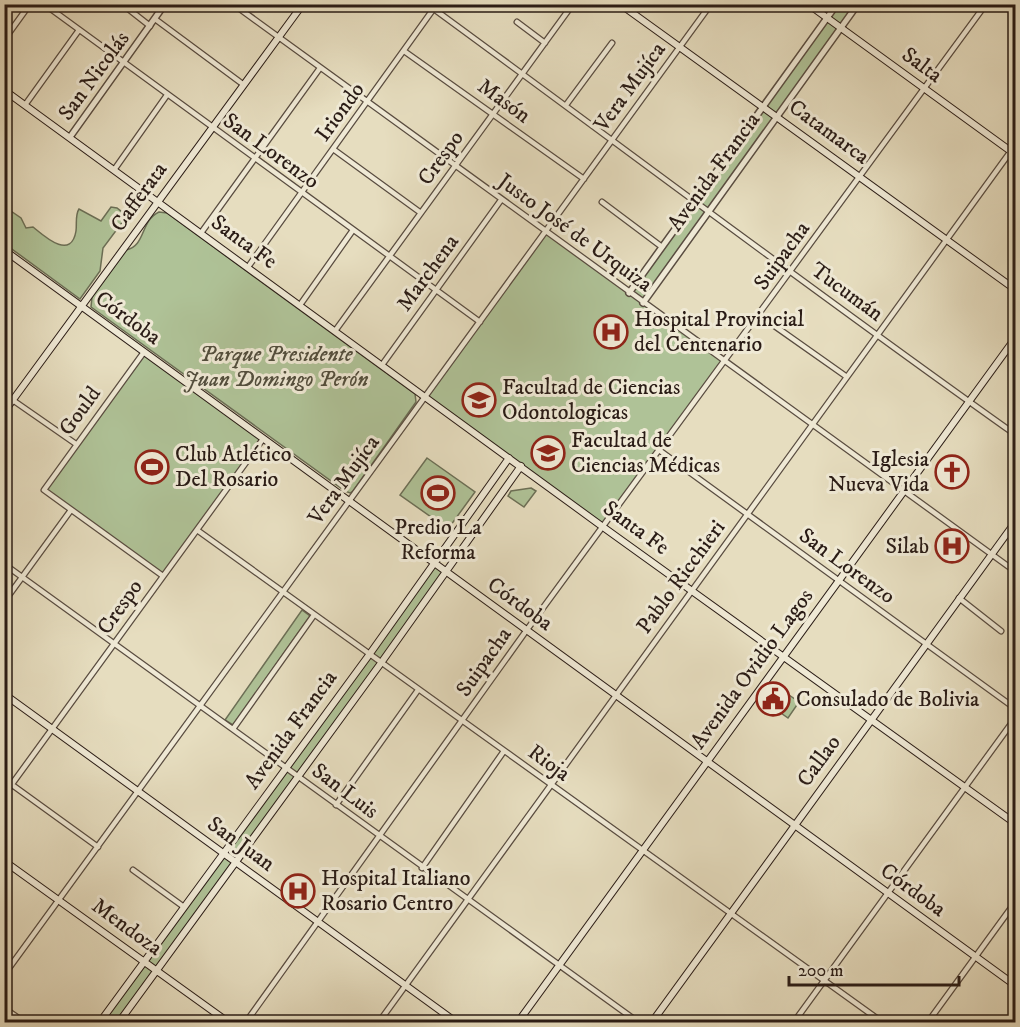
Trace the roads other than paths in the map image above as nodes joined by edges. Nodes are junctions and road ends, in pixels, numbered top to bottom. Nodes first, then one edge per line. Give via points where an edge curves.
1 (30, 4) edge
2 (44, 4) edge
3 (122, 4) edge
4 (165, 4) edge
5 (233, 4) edge
6 (303, 4) edge
7 (427, 4) edge
8 (573, 4) edge
9 (620, 4) edge
10 (711, 4) edge
11 (808, 4) edge
12 (837, 4) edge
13 (858, 4) edge
14 (986, 4) edge
15 (1007, 4) edge
16 (436, 7) edge
17 (1016, 10) edge
18 (826, 18) junction
19 (154, 19) junction
20 (517, 22) dead end
21 (150, 26) junction
22 (841, 28) junction
23 (79, 30) junction
24 (278, 38) junction
25 (4, 40) edge
26 (545, 43) junction
27 (612, 43) dead end
28 (680, 47) junction
29 (404, 51) junction
30 (123, 63) junction
31 (320, 68) junction
32 (523, 74) junction
33 (243, 85) junction
34 (924, 88) junction
35 (4, 90) edge
36 (167, 95) junction
37 (367, 102) junction
38 (25, 105) junction
39 (566, 105) junction
40 (763, 107) junction
41 (493, 114) junction
42 (777, 117) junction
43 (212, 128) junction
44 (70, 137) junction
45 (613, 139) junction
46 (1016, 144) edge
47 (333, 149) junction
48 (1013, 153) edge
49 (255, 159) junction
50 (455, 166) junction
51 (114, 170) junction
52 (860, 177) junction
53 (584, 179) junction
54 (302, 193) junction
55 (501, 200) junction
56 (158, 202) junction
57 (602, 202) dead end
58 (694, 202) junction
59 (708, 212) junction
60 (421, 213) junction
61 (353, 230) junction
62 (545, 232) junction
63 (201, 233) junction
64 (946, 240) junction
65 (662, 247) junction
66 (4, 250) edge
67 (390, 256) junction
68 (248, 267) junction
69 (791, 272) junction
70 (436, 290) junction
71 (1016, 290) edge
72 (629, 293) junction
73 (643, 303) junction
74 (300, 305) junction
75 (81, 306) junction
76 (759, 315) junction
77 (480, 322) junction
78 (335, 331) junction
79 (878, 334) junction
80 (1016, 337) edge
81 (144, 352) junction
82 (724, 362) junction
83 (382, 365) junction
84 (847, 377) junction
85 (4, 393) edge
86 (425, 397) junction
87 (13, 400) junction
88 (969, 402) junction
89 (4, 412) edge
90 (812, 425) junction
91 (1016, 435) edge
92 (263, 439) junction
93 (76, 444) junction
94 (659, 450) junction
95 (509, 458) junction
96 (520, 466) junction
97 (903, 491) junction
98 (349, 502) junction
99 (71, 510) junction
100 (747, 514) junction
101 (1016, 521) edge
102 (603, 527) junction
103 (198, 530) junction
104 (991, 555) junction
105 (434, 563) junction
106 (4, 564) edge
107 (445, 572) junction
108 (1016, 572) edge
109 (163, 576) junction
110 (22, 578) junction
111 (838, 580) junction
112 (692, 590) junction
113 (283, 592) junction
114 (959, 598) junction
115 (4, 602) edge
116 (314, 615) junction
117 (526, 631) junction
118 (1001, 632) dead end
119 (114, 644) junction
120 (926, 644) junction
121 (369, 655) junction
122 (783, 656) junction
123 (381, 663) junction
124 (418, 690) junction
125 (4, 694) edge
126 (615, 696) junction
127 (200, 706) junction
128 (1016, 709) edge
129 (1016, 717) edge
130 (872, 720) junction
131 (462, 722) junction
132 (53, 729) junction
133 (232, 729) junction
134 (504, 751) junction
135 (706, 762) junction
136 (285, 767) junction
137 (298, 777) junction
138 (4, 779) edge
139 (12, 784) junction
140 (551, 785) junction
141 (964, 786) junction
142 (138, 791) junction
143 (4, 795) edge
144 (336, 805) junction
145 (1016, 824) edge
146 (794, 825) junction
147 (380, 837) junction
148 (98, 847) junction
149 (642, 851) junction
150 (223, 853) junction
151 (4, 861) edge
152 (236, 862) junction
153 (422, 868) junction
154 (132, 870) dead end
155 (888, 894) junction
156 (59, 900) junction
157 (467, 900) junction
158 (1016, 901) edge
159 (184, 907) junction
160 (730, 914) junction
161 (318, 922) junction
162 (975, 957) junction
163 (145, 962) junction
164 (559, 966) junction
165 (157, 971) junction
166 (4, 975) edge
167 (824, 981) junction
168 (406, 986) junction
169 (1016, 986) edge
170 (4, 1008) edge
171 (24, 1023) edge
172 (100, 1023) edge
173 (119, 1023) edge
174 (228, 1023) edge
175 (246, 1023) edge
176 (379, 1023) edge
177 (456, 1023) edge
178 (518, 1023) edge
179 (638, 1023) edge
180 (652, 1023) edge
181 (794, 1023) edge
182 (882, 1023) edge
183 (928, 1023) edge

1 - 25 street
2 - 23 street, San Lorenzo
3 - 21 street
4 - 19 street, San Nicolás
5 - 24 street, Justo José de Urquiza
6 - 24 main road, Cafferata
7 - 16 street, Tucumán
8 - 26 street, Crespo
9 - 28 main road, Catamarca
10 - 28 street, Vera Mujíca
11 - 18 main road, Salta
12 - 18 street, Avenida Francia
13 - 22 street, Avenida Francia
14 - 34 street, Suipacha
15 - 17 street
16 - 29 street, Iriondo
16 - 32 street, Tucumán
18 - 22 main road, Salta
18 - 40 street, Avenida Francia
19 - 21 street, San Nicolás
19 - 33 street
20 - 26 street
21 - 30 street, San Nicolás
22 - 34 main road, Salta
22 - 42 street, Avenida Francia
23 - 30 street, San Lorenzo
23 - 38 street
24 - 31 street, Justo José de Urquiza
24 - 33 main road, Cafferata
26 - 32 street, Crespo
27 - 39 street
28 - 40 main road, Catamarca
28 - 45 street, Vera Mujíca
29 - 37 street, Iriondo
29 - 41 street, Masón
30 - 36 street, San Lorenzo
30 - 44 street, San Nicolás
31 - 37 street, Justo José de Urquiza
31 - 49 street
32 - 39 street, Tucumán
32 - 41 street, Crespo
33 - 43 main road, Cafferata
34 - 48 main road, Salta
34 - 52 street, Suipacha
35 - 38 main road, Santa Fe
36 - 43 street, San Lorenzo
36 - 51 street
37 - 47 street, Iriondo
37 - 50 street, Justo José de Urquiza
38 - 44 main road, Santa Fe
39 - 45 street, Tucumán
40 - 42 main road, Catamarca
40 - 58 street, Avenida Francia
41 - 50 street, Crespo
41 - 53 street, Masón
42 - 52 main road, Catamarca
42 - 59 street, Avenida Francia
43 - 49 street, San Lorenzo
43 - 56 main road, Cafferata
44 - 51 main road, Santa Fe
45 - 53 street, Vera Mujíca
45 - 58 street, Tucumán
46 - 48 street, Pablo Ricchieri
47 - 54 street, Iriondo
47 - 60 street
48 - 64 street, Pablo Ricchieri
49 - 54 street, San Lorenzo
49 - 63 street
50 - 55 street, Justo José de Urquiza
50 - 60 street, Crespo
51 - 56 main road, Santa Fe
52 - 64 main road, Catamarca
52 - 69 street, Suipacha
53 - 62 street, Vera Mujíca
54 - 61 street, San Lorenzo
54 - 68 street, Iriondo
55 - 62 street, Justo José de Urquiza
55 - 70 street, Marchena
56 - 63 main road, Santa Fe
56 - 75 main road, Cafferata
57 - 65 street
58 - 59 street, Tucumán
58 - 65 street, Avenida Francia
59 - 69 street, Tucumán
59 - 73 street, Avenida Francia
60 - 67 street, Crespo
61 - 67 street, San Lorenzo
61 - 74 street
62 - 72 street, Justo José de Urquiza
62 - 77 street, Vera Mujíca
63 - 68 main road, Santa Fe
64 - 71 main road, Catamarca
64 - 79 street, Pablo Ricchieri
65 - 72 street, Avenida Francia
66 - 75 main road, Córdoba
67 - 70 street, San Lorenzo
67 - 78 street, Crespo
68 - 74 main road, Santa Fe
69 - 76 street, Suipacha
69 - 79 street, Tucumán
70 - 77 street, San Lorenzo
70 - 83 street, Marchena
72 - 73 street, Justo José de Urquiza
73 - 82 street, Justo José de Urquiza
74 - 78 main road, Santa Fe
75 - 81 main road, Córdoba
75 - 87 main road, Cafferata
76 - 82 street, Suipacha
76 - 84 street
77 - 86 street, Vera Mujíca
78 - 83 main road, Santa Fe
79 - 84 street, Pablo Ricchieri
79 - 88 street, Tucumán
80 - 88 main road, Avenida Ovidio Lagos
81 - 92 main road, Córdoba
81 - 93 street, Gould
82 - 90 street, Justo José de Urquiza
82 - 94 street, Suipacha
83 - 86 main road, Santa Fe
84 - 90 street, Pablo Ricchieri
85 - 87 street
86 - 95 main road, Santa Fe
86 - 98 street, Vera Mujíca
87 - 89 main road, Cafferata
87 - 93 street
88 - 91 street, Tucumán
88 - 97 main road, Avenida Ovidio Lagos
90 - 97 street, Justo José de Urquiza
90 - 100 street, Pablo Ricchieri
92 - 98 main road, Córdoba
92 - 103 street, Crespo
93 - 99 street, Gould via 44,490
94 - 100 street, San Lorenzo
94 - 102 street, Suipacha
95 - 96 main road, Santa Fe
95 - 105 main road, Avenida Francia
96 - 102 main road, Santa Fe
96 - 107 main road, Avenida Francia
97 - 104 street, Justo José de Urquiza
97 - 111 main road, Avenida Ovidio Lagos
98 - 105 main road, Córdoba
98 - 113 street, Vera Mujíca
99 - 109 street
99 - 110 street
100 - 111 street, San Lorenzo
100 - 112 street, Pablo Ricchieri
101 - 104 main road, Callao
102 - 112 main road, Santa Fe
102 - 117 street, Suipacha
103 - 109 street, Crespo
103 - 113 street, Rioja
104 - 108 street, Justo José de Urquiza
104 - 114 main road, Callao
105 - 107 main road, Córdoba
105 - 121 main road, Avenida Francia
106 - 110 street, San Luis
107 - 117 main road, Córdoba
107 - 123 main road, Avenida Francia
109 - 119 street, Crespo
110 - 115 street
110 - 119 street, San Luis
111 - 120 street, San Lorenzo
111 - 122 main road, Avenida Ovidio Lagos
112 - 122 main road, Santa Fe
112 - 126 street, Pablo Ricchieri
113 - 116 street, Rioja
113 - 127 street, Vera Mujíca
114 - 118 street
114 - 120 main road, Callao
116 - 121 street, Rioja
116 - 133 street
117 - 126 main road, Córdoba
117 - 131 street, Suipacha
119 - 127 street, San Luis
119 - 132 street, Crespo
120 - 128 street, San Lorenzo
120 - 130 main road, Callao
121 - 123 street, Rioja
121 - 136 main road, Avenida Francia
122 - 130 main road, Santa Fe
122 - 135 main road, Avenida Ovidio Lagos
123 - 124 street, Rioja
123 - 137 main road, Avenida Francia
124 - 131 street, Rioja
124 - 144 street
125 - 132 main road, San Juan
126 - 135 main road, Córdoba
126 - 140 street, Pablo Ricchieri
127 - 133 street, San Luis
127 - 142 street, Vera Mujíca
129 - 141 street
130 - 141 main road, Santa Fe
130 - 146 main road, Callao
131 - 134 street, Rioja
131 - 147 street, Suipacha
132 - 139 street, Crespo
132 - 142 main road, San Juan
133 - 136 street, San Luis
134 - 140 street, Rioja
134 - 153 street
135 - 146 main road, Córdoba
135 - 149 main road, Avenida Ovidio Lagos
136 - 137 street, San Luis
136 - 150 main road, Avenida Francia
137 - 144 street, San Luis
137 - 152 main road, Avenida Francia
138 - 139 street
139 - 143 street, Crespo
139 - 148 street
140 - 149 street, Rioja
140 - 157 street, Pablo Ricchieri
141 - 145 main road, Santa Fe
141 - 155 street
142 - 148 street, Vera Mujíca
142 - 150 main road, San Juan
144 - 147 street, San Luis
146 - 155 main road, Córdoba
146 - 160 main road, Callao
147 - 153 street, San Luis
147 - 161 street, Suipacha
148 - 156 street, Vera Mujíca
149 - 160 street, Rioja
149 - 164 main road, Avenida Ovidio Lagos
150 - 152 main road, San Juan
150 - 159 main road, Avenida Francia
151 - 156 main road, Mendoza
152 - 161 main road, San Juan
152 - 165 main road, Avenida Francia
153 - 157 street, San Luis
154 - 159 street
155 - 162 main road, Córdoba
155 - 167 street
156 - 163 main road, Mendoza
156 - 166 street, Vera Mujíca
157 - 164 street, San Luis
157 - 168 street, Pablo Ricchieri
158 - 162 street
159 - 163 main road, Avenida Francia
160 - 167 street, Rioja
160 - 180 main road, Callao
161 - 168 main road, San Juan
161 - 175 street, Suipacha
162 - 169 main road, Córdoba
162 - 183 street
163 - 165 main road, Mendoza
163 - 172 main road, Avenida Francia
164 - 178 main road, Avenida Ovidio Lagos
164 - 179 street, San Luis
165 - 173 main road, Avenida Francia
165 - 174 main road, Mendoza
167 - 181 street
167 - 182 street, Rioja
168 - 176 street, Pablo Ricchieri
168 - 177 main road, San Juan
170 - 171 street

